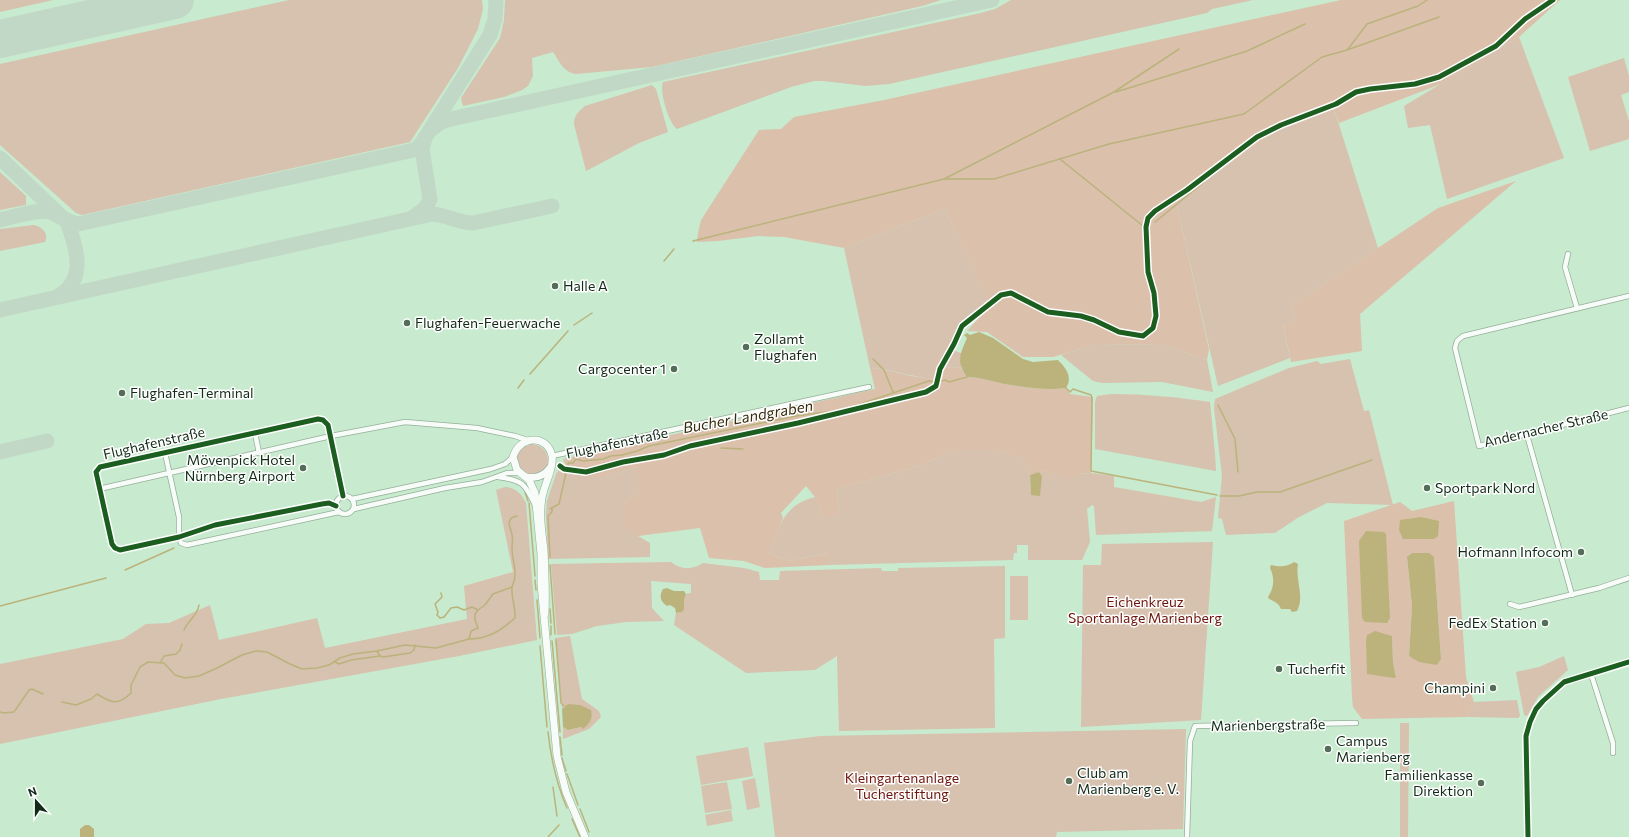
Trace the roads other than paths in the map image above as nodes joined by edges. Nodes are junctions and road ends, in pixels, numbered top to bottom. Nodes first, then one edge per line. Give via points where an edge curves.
1 (1568, 254) dead end
2 (1629, 296) edge
3 (1577, 308) junction
4 (869, 387) dead end
5 (1629, 408) edge
6 (255, 433) junction
7 (1527, 435) junction
8 (331, 436) junction
9 (527, 440) junction
10 (165, 453) junction
11 (259, 453) junction
12 (552, 456) junction
13 (513, 457) junction
14 (551, 468) junction
15 (169, 473) junction
16 (520, 473) junction
17 (495, 477) junction
18 (526, 477) junction
19 (99, 489) junction
20 (343, 496) junction
21 (352, 499) junction
22 (336, 506) junction
23 (354, 509) junction
24 (538, 511) junction
25 (339, 512) junction
26 (179, 536) junction
27 (1629, 578) edge
28 (1572, 595) junction
29 (1510, 604) dead end
30 (545, 614) junction
31 (1629, 662) edge
32 (1591, 674) junction
33 (1574, 680) dead end
34 (1564, 682) dead end
35 (1356, 723) dead end
36 (1613, 753) dead end
37 (585, 837) edge
38 (1187, 837) edge
39 (1528, 837) edge

1 - 3 street via 1565,267
2 - 3 street, Andernacher Straße
3 - 7 street, Andernacher Straße via 1463,336 1457,341 1455,348 1479,446
4 - 12 street, Flughafenstraße
5 - 7 street, Andernacher Straße
6 - 8 street, Flughafenstraße via 318,419 328,424
6 - 10 street, Flughafenstraße
6 - 11 street
7 - 28 street
8 - 9 street, Flughafenstraße via 405,422 477,428
8 - 11 street, Flughafenstraße
8 - 20 street, Flughafenstraße
9 - 12 main road, Flughafenstraße via 537,440 544,444
9 - 13 main road
10 - 15 street, Flughafenstraße
10 - 19 street, Flughafenstraße via 100,467 96,475
11 - 15 street, Flughafenstraße
12 - 14 main road, Flughafenstraße
13 - 16 main road
13 - 21 street via 505,464 490,469
14 - 18 main road, Flughafenstraße via 541,476
14 - 30 main road, Flughafenstraße via 541,506 546,580
15 - 19 street, Flughafenstraße
15 - 26 street, Flughafenstraße via 179,517
16 - 17 street, Flughafenstraße via 507,473
16 - 18 main road, Flughafenstraße
17 - 23 street, Flughafenstraße
17 - 24 street, Flughafenstraße via 523,484
18 - 24 main road, Flughafenstraße via 534,490
19 - 26 street, Flughafenstraße via 115,548 126,549
20 - 21 street
20 - 22 street
21 - 23 street
22 - 25 street
22 - 26 street, Flughafenstraße via 322,504 215,525
23 - 25 street, Flughafenstraße via 346,514
24 - 30 main road, Flughafenstraße
25 - 26 street, Flughafenstraße via 187,545 181,543
27 - 28 street
28 - 29 street via 1519,607
30 - 37 main road, Flughafenstraße via 557,756 566,792
31 - 32 street
32 - 33 street
32 - 36 street via 1613,743
34 - 39 street via 1536,709 1526,736
35 - 38 street, Marienbergstraße via 1195,726 1190,741

